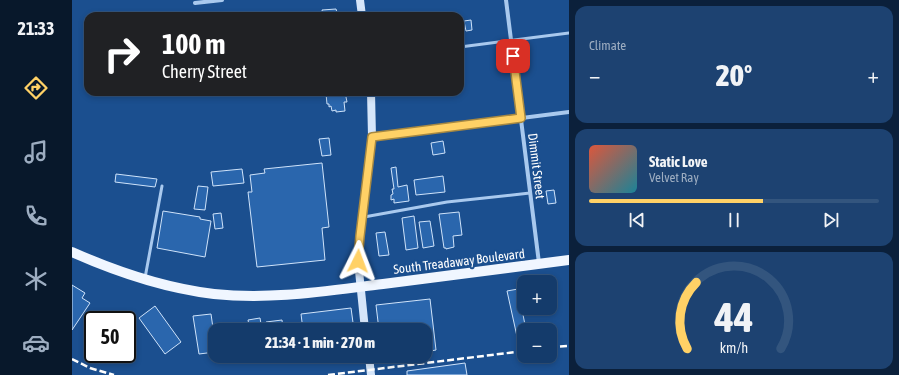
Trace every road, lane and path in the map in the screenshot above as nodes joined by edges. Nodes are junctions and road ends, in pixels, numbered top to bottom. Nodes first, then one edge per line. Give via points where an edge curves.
1 (222, 0) edge
2 (360, 0) edge
3 (506, 0) edge
4 (195, 3) dead end
5 (362, 12) edge
6 (569, 33) edge
7 (511, 40) junction
8 (464, 46) edge
9 (371, 96) edge
10 (569, 112) edge
11 (521, 118) junction
12 (372, 137) junction
13 (162, 186) dead end
14 (530, 193) junction
15 (362, 217) junction
16 (72, 252) edge
17 (569, 260) edge
18 (539, 264) junction
19 (145, 280) junction
20 (360, 287) junction
21 (365, 323) edge
22 (369, 363) edge
23 (371, 375) edge

1 - 4 street
2 - 5 main road
3 - 7 street, Dimmit Street
6 - 7 lane
7 - 8 lane
7 - 11 street, Dimmit Street
9 - 12 main road
10 - 11 street
11 - 12 street
11 - 14 street, Dimmit Street
12 - 15 main road
13 - 19 lane
14 - 15 lane via 447,202
14 - 18 street, Dimmit Street
15 - 20 main road via 358,261
16 - 19 main road, South Treadaway Boulevard
17 - 18 main road, South Treadaway Boulevard
18 - 20 main road, South Treadaway Boulevard
19 - 20 main road, South Treadaway Boulevard via 214,294 283,296
20 - 21 main road
22 - 23 main road

